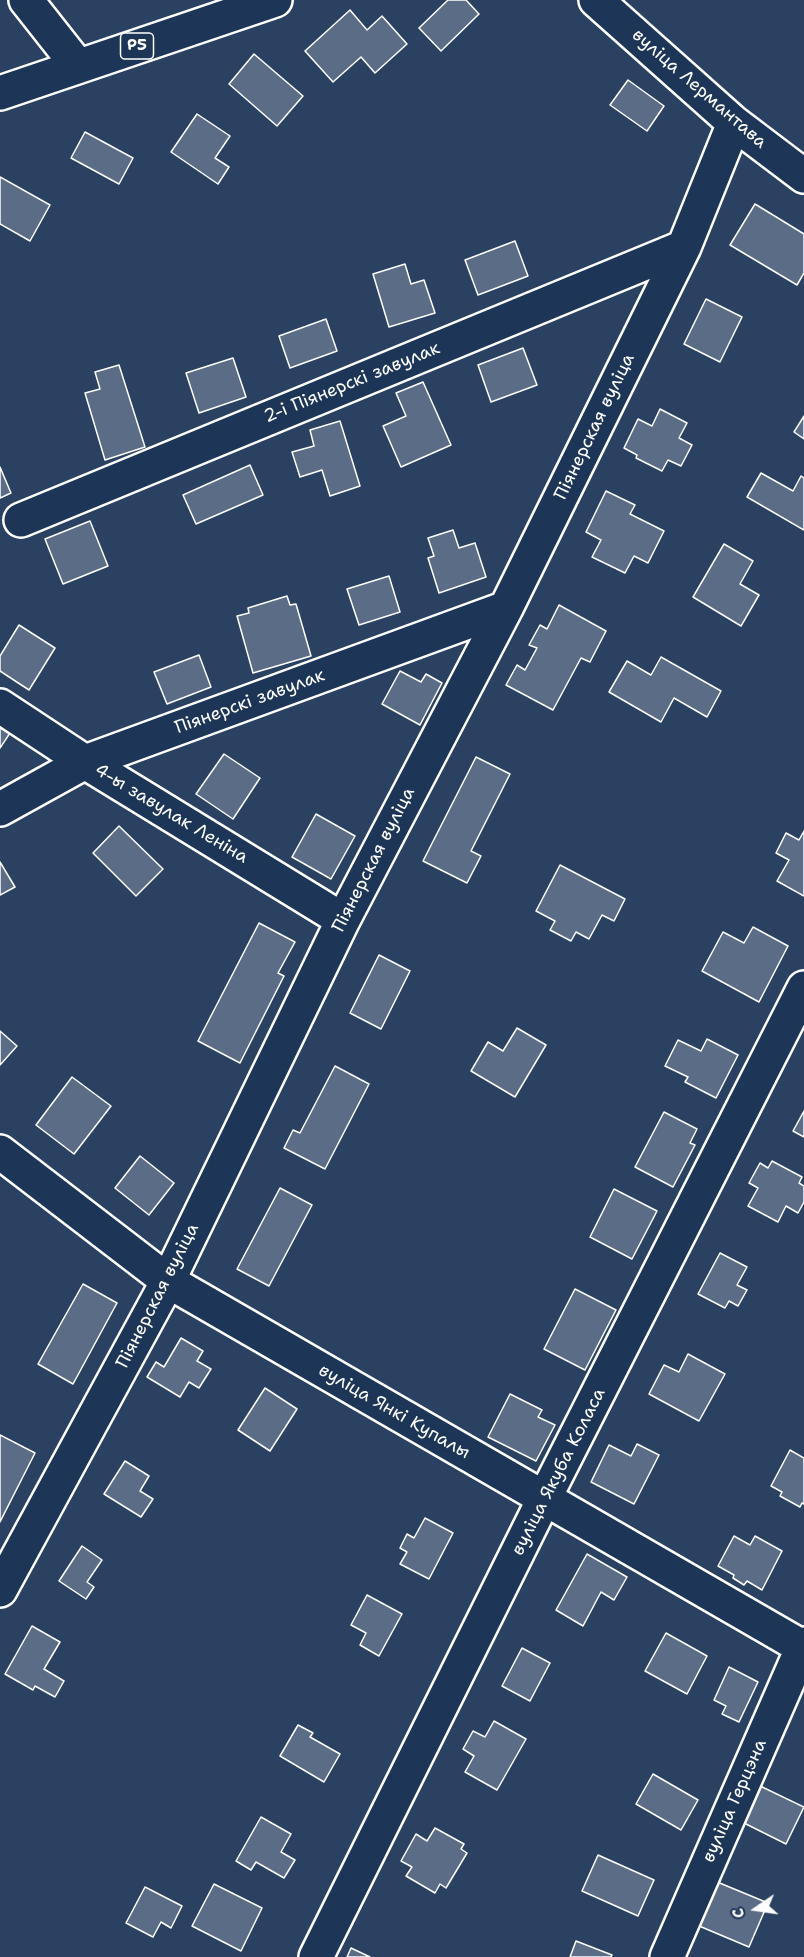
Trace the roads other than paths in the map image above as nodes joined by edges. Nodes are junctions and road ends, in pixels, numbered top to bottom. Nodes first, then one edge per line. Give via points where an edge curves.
1 (26, 0) edge
2 (275, 0) edge
3 (596, 0) edge
4 (78, 66) junction
5 (0, 93) edge
6 (735, 123) junction
7 (804, 176) edge
8 (684, 247) junction
9 (21, 520) dead end
10 (506, 608) junction
11 (0, 706) edge
12 (85, 762) junction
13 (0, 808) edge
14 (343, 920) junction
15 (804, 988) edge
16 (0, 1152) edge
17 (168, 1281) junction
18 (544, 1499) junction
19 (0, 1590) edge
20 (804, 1646) edge
21 (316, 1957) edge
22 (667, 1957) edge

1 - 4 street
2 - 4 street, Р5
3 - 6 street, вуліца Лермантава
4 - 5 street, Р5
6 - 7 street, вуліца Лермантава
6 - 8 street, Піянерская вуліца
8 - 9 street, 2-і Піянерскі завулак
8 - 10 street, Піянерская вуліца
10 - 12 street, Піянерскі завулак
10 - 14 street, Піянерская вуліца
11 - 12 street, 4-ы завулак Леніна
12 - 13 street, Піянерскі завулак
12 - 14 street, 4-ы завулак Леніна
14 - 17 street, Піянерская вуліца
15 - 18 street, вуліца Якуба Коласа
16 - 17 street, вуліца Янкі Купалы
17 - 18 street, вуліца Янкі Купалы
17 - 19 street, Піянерская вуліца
18 - 20 street, вуліца Янкі Купалы
18 - 21 street, вуліца Якуба Коласа
20 - 22 street, вуліца Герцэна

